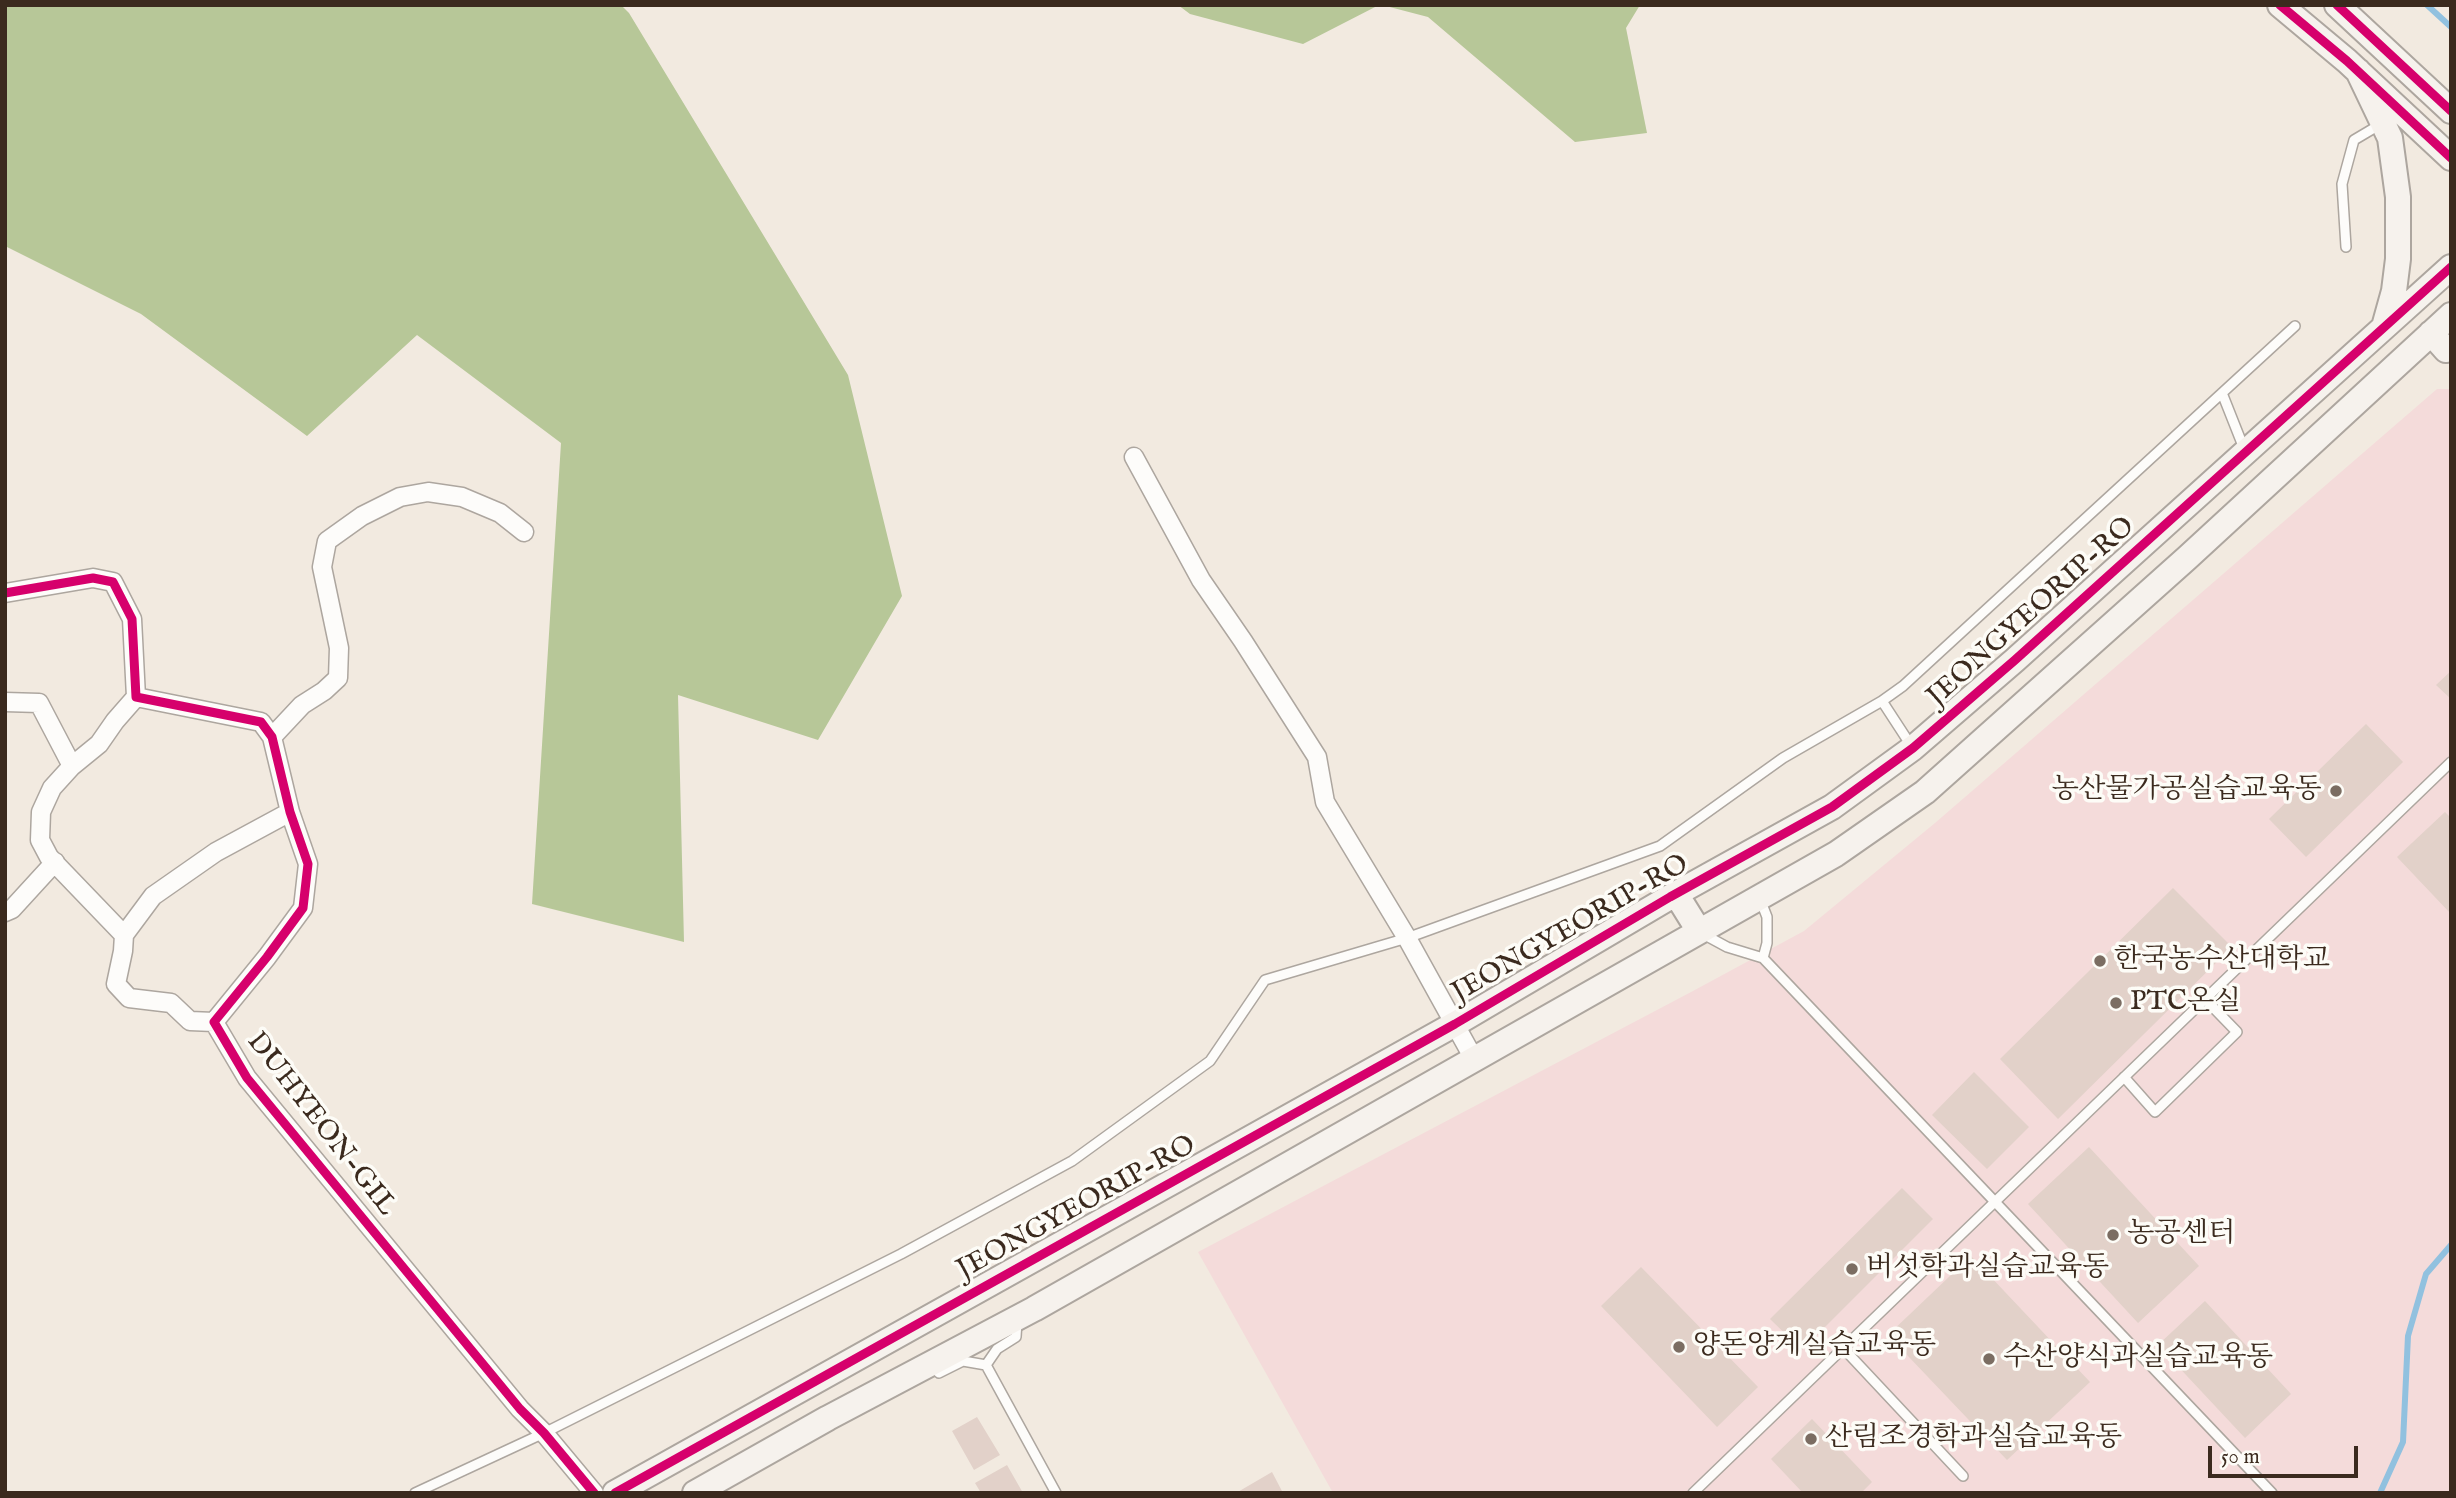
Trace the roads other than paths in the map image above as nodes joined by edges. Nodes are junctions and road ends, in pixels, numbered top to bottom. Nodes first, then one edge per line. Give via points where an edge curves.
1 (2280, 5) edge
2 (2337, 5) edge
3 (2429, 90) junction
4 (2451, 111) edge
5 (2394, 119) junction
6 (2451, 158) edge
7 (2346, 247) dead end
8 (2451, 267) edge
9 (2451, 315) edge
10 (2295, 326) dead end
11 (2384, 328) junction
12 (2431, 333) junction
13 (2451, 349) edge
14 (2222, 393) junction
15 (2246, 452) junction
16 (1134, 457) dead end
17 (524, 532) dead end
18 (5, 593) edge
19 (136, 697) junction
20 (1882, 701) junction
21 (5, 702) edge
22 (272, 737) junction
23 (1913, 748) junction
24 (2451, 762) edge
25 (72, 766) junction
26 (290, 812) junction
27 (55, 862) junction
28 (1676, 894) junction
29 (1759, 897) junction
30 (5, 912) edge
31 (1699, 931) junction
32 (124, 935) junction
33 (1407, 938) junction
34 (1763, 958) junction
35 (2205, 999) junction
36 (214, 1022) junction
37 (1455, 1024) junction
38 (1474, 1059) junction
39 (2124, 1077) junction
40 (1995, 1202) junction
41 (1017, 1318) junction
42 (1843, 1348) junction
43 (930, 1364) junction
44 (986, 1365) junction
45 (544, 1433) junction
46 (1963, 1476) dead end
47 (415, 1493) edge
48 (594, 1493) edge
49 (615, 1493) edge
50 (695, 1493) edge
51 (1056, 1493) edge
52 (1693, 1493) edge
53 (2272, 1493) edge

1 - 5 street via 2358,71
2 - 3 street
3 - 4 street
3 - 5 street
5 - 6 street
5 - 7 lane via 2354,140 2342,184
5 - 11 street via 2390,138 2398,259
8 - 11 street, JEONGYEORIP-RO
9 - 12 street
10 - 14 lane
11 - 15 street, JEONGYEORIP-RO
12 - 13 street via 2446,350
12 - 29 street via 1925,792 1836,854
14 - 15 lane
14 - 20 lane
15 - 23 street, JEONGYEORIP-RO
16 - 33 street via 1201,580 1317,757 1325,802
17 - 22 street via 500,513 462,497 428,492 400,497 327,541 322,567 339,648 338,678 302,705
18 - 19 street via 93,578 113,582 132,619
19 - 22 street via 261,722
19 - 25 street via 99,744
20 - 23 lane, JEONGYEORIP-RO
20 - 33 lane, JEONGYEORIP-RO via 1783,758 1660,846
21 - 25 street via 39,703
22 - 26 street, DUHYEON-GIL
23 - 28 street, JEONGYEORIP-RO via 1832,807
24 - 35 lane
25 - 27 street via 52,788 41,812 40,840
26 - 32 street, DUHYEON-GIL via 216,852 153,896
26 - 36 street, DUHYEON-GIL via 308,864 303,908
27 - 30 street
27 - 32 street
28 - 31 street
28 - 37 street, JEONGYEORIP-RO
29 - 31 street
29 - 34 lane via 1767,917
31 - 34 lane via 1727,947
31 - 38 street
32 - 36 street, DUHYEON-GIL via 116,984 129,998 171,1003 191,1021
33 - 37 street
33 - 45 lane, JEONGYEORIP-RO via 1265,981 1210,1061 1072,1161 901,1254
34 - 40 lane
35 - 39 lane
35 - 39 lane via 2237,1032 2155,1112
36 - 45 street, DUHYEON-GIL via 247,1078
37 - 38 street
37 - 49 street, JEONGYEORIP-RO
38 - 41 street
39 - 40 lane
40 - 42 lane
40 - 53 lane
41 - 43 street
41 - 44 lane via 1016,1336 997,1349
42 - 46 lane
42 - 52 lane
43 - 44 lane via 939,1373 963,1361
43 - 50 street
44 - 51 lane
45 - 47 lane, JEONGYEORIP-RO
45 - 48 street, DUHYEON-GIL

